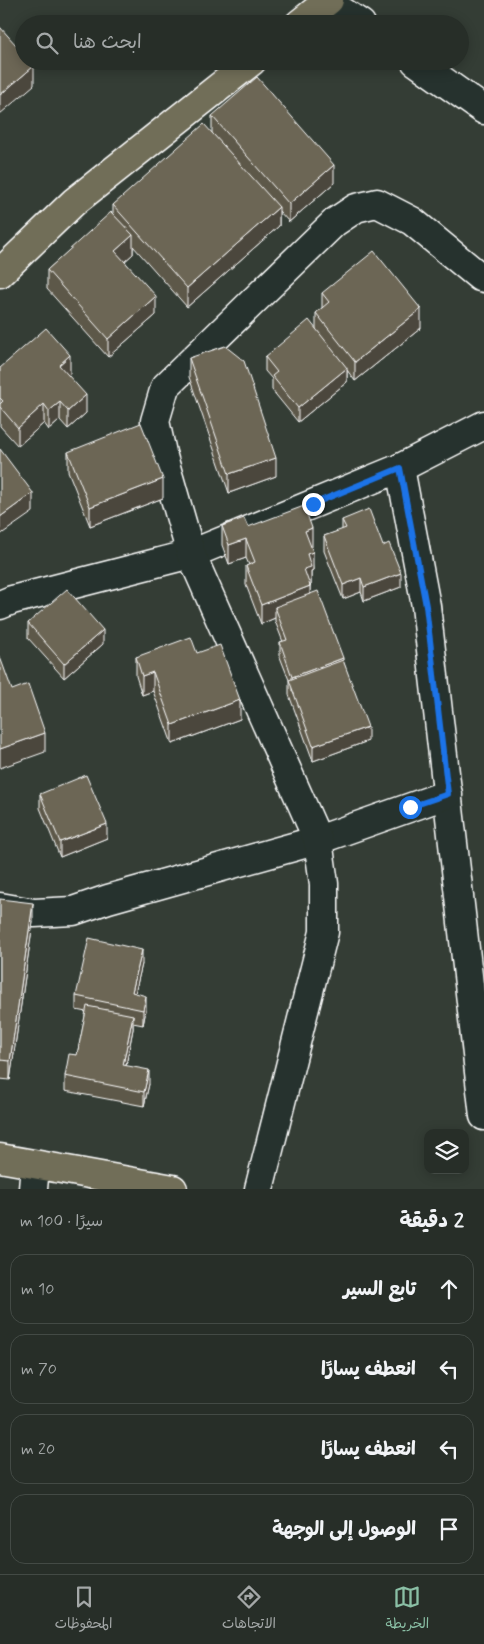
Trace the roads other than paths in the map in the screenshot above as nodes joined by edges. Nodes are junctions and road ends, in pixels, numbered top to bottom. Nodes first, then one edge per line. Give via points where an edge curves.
1 (327, 0) edge
2 (310, 15) edge
3 (348, 15) edge
4 (241, 70) edge
5 (428, 70) edge
6 (484, 110) edge
7 (0, 273) edge
8 (483, 283) edge
9 (484, 425) edge
10 (400, 468) junction
11 (191, 554) junction
12 (0, 605) edge
13 (448, 794) junction
14 (318, 840) junction
15 (0, 907) edge
16 (484, 1116) edge
17 (0, 1158) edge
18 (34, 1177) edge
19 (173, 1189) edge
20 (260, 1189) edge

1 - 2 main road
1 - 3 street
4 - 7 main road via 74,202
5 - 6 street
8 - 11 street via 412,221 376,204 356,208 335,222 165,387 155,421
9 - 10 street
10 - 11 street
10 - 13 street via 426,606
11 - 12 street
11 - 14 street
13 - 14 street
13 - 16 street
14 - 15 street via 73,911 34,913
14 - 20 street via 324,884 324,932
17 - 18 main road
18 - 19 main road

